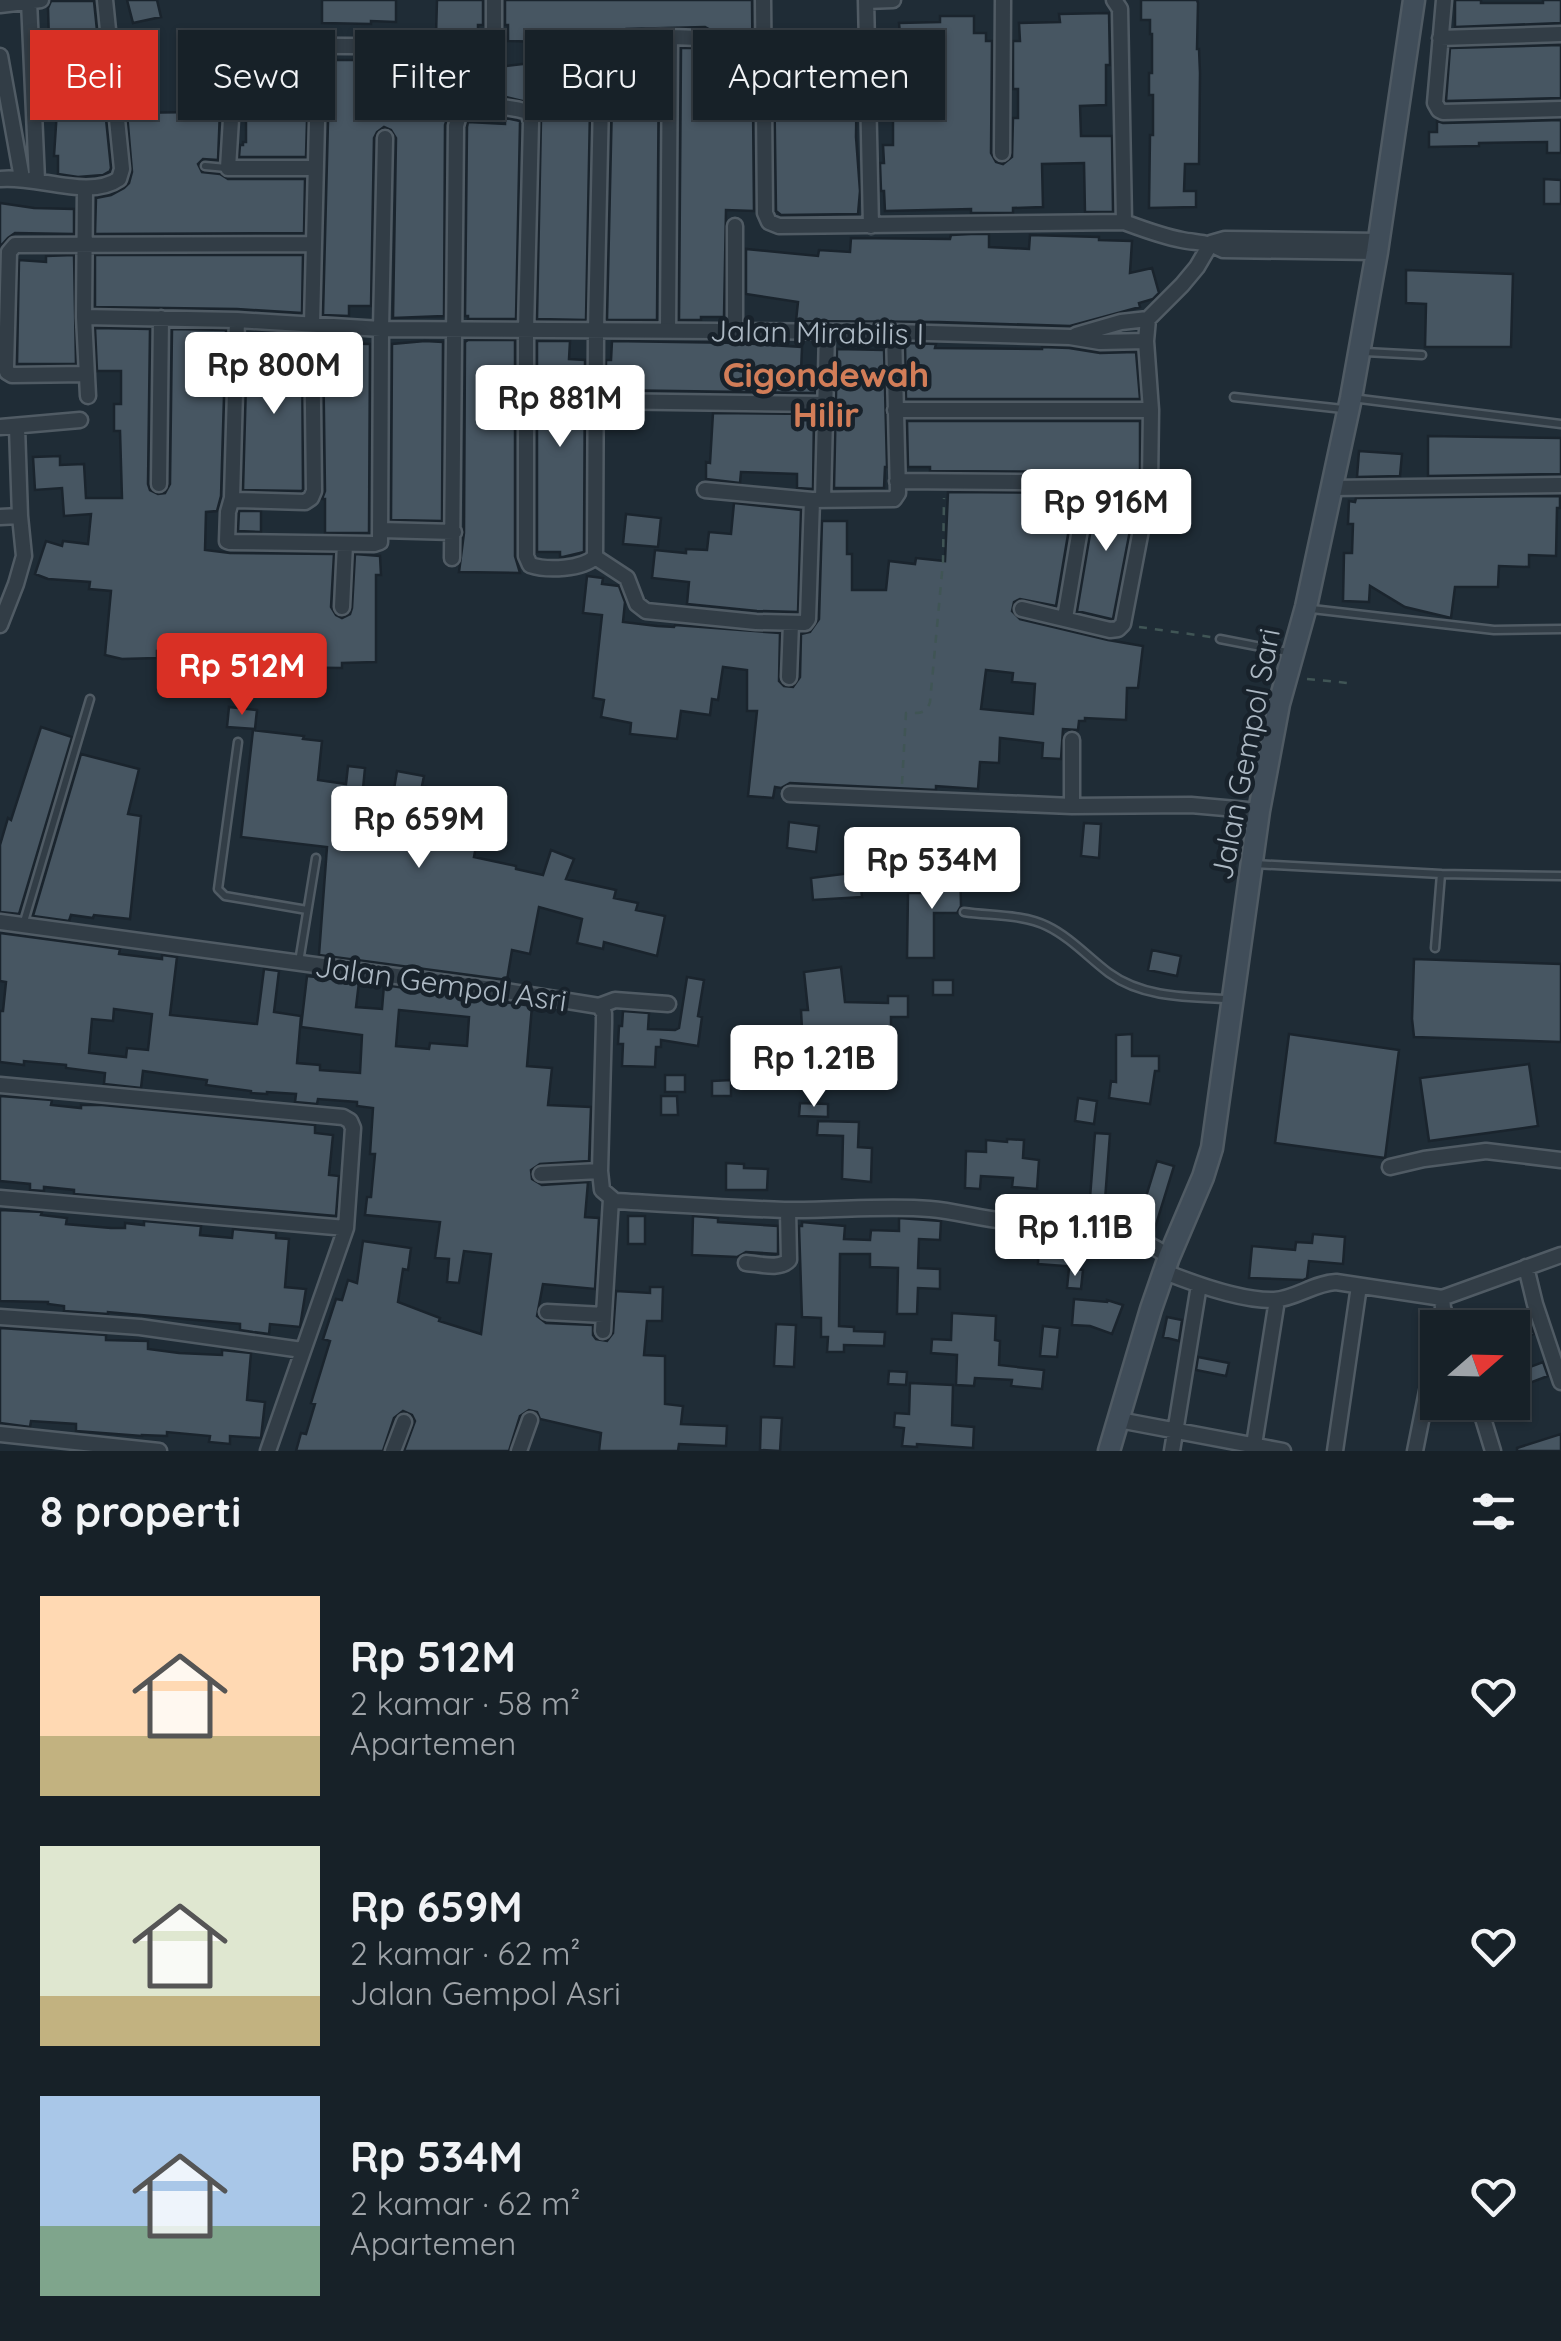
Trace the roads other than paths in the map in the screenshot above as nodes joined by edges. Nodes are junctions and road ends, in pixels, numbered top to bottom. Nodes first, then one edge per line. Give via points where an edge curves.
1 (40, 0) edge
2 (105, 0) edge
3 (494, 0) edge
4 (763, 0) edge
5 (866, 0) edge
6 (893, 0) edge
7 (1004, 0) edge
8 (1114, 0) edge
9 (1414, 0) edge
10 (1444, 0) edge
11 (29, 1) edge
12 (0, 5) edge
13 (763, 30) edge
14 (867, 30) edge
15 (1561, 34) edge
16 (1440, 38) junction
17 (335, 46) edge
18 (0, 60) edge
19 (1561, 110) edge
20 (6, 119) edge
21 (231, 120) dead end
22 (601, 120) edge
23 (669, 120) edge
24 (764, 120) edge
25 (869, 120) edge
26 (318, 122) dead end
27 (386, 138) dead end
28 (1002, 153) dead end
29 (205, 166) dead end
30 (228, 168) junction
31 (315, 168) junction
32 (0, 179) edge
33 (30, 179) junction
34 (85, 188) junction
35 (1124, 222) junction
36 (735, 226) dead end
37 (872, 226) junction
38 (84, 243) junction
39 (1210, 243) junction
40 (313, 244) junction
41 (1378, 246) junction
42 (84, 317) junction
43 (161, 318) junction
44 (1148, 318) junction
45 (236, 320) junction
46 (312, 324) junction
47 (454, 328) junction
48 (381, 329) junction
49 (596, 329) junction
50 (526, 330) junction
51 (668, 331) junction
52 (735, 331) junction
53 (827, 332) junction
54 (894, 332) junction
55 (1070, 337) junction
56 (1146, 341) junction
57 (1359, 351) junction
58 (1422, 356) dead end
59 (87, 374) junction
60 (88, 396) dead end
61 (1234, 398) dead end
62 (597, 400) junction
63 (825, 404) junction
64 (1350, 404) junction
65 (894, 410) junction
66 (1151, 410) junction
67 (80, 420) dead end
68 (1561, 424) edge
69 (17, 427) junction
70 (0, 428) edge
71 (897, 480) junction
72 (1088, 482) junction
73 (1150, 482) junction
74 (159, 484) dead end
75 (1561, 485) edge
76 (1330, 488) junction
77 (706, 490) dead end
78 (232, 498) junction
79 (817, 500) junction
80 (20, 516) junction
81 (0, 517) edge
82 (381, 530) junction
83 (454, 532) junction
84 (345, 544) junction
85 (452, 558) dead end
86 (589, 561) junction
87 (4, 605) edge
88 (342, 607) dead end
89 (1306, 607) junction
90 (1022, 609) dead end
91 (1066, 618) junction
92 (791, 622) junction
93 (0, 625) edge
94 (1561, 630) edge
95 (1220, 639) road end
96 (1292, 653) junction
97 (789, 677) dead end
98 (90, 700) dead end
99 (1072, 740) dead end
100 (238, 742) dead end
101 (790, 794) dead end
102 (1072, 806) junction
103 (1259, 811) junction
104 (316, 858) dead end
105 (1253, 864) junction
106 (1440, 874) junction
107 (1561, 876) edge
108 (307, 910) junction
109 (964, 912) dead end
110 (0, 922) edge
111 (23, 926) junction
112 (1435, 948) dead end
113 (299, 964) junction
114 (1234, 1000) junction
115 (668, 1004) dead end
116 (599, 1006) junction
117 (0, 1085) edge
118 (1561, 1160) edge
119 (1390, 1166) dead end
120 (600, 1171) junction
121 (541, 1174) dead end
122 (0, 1198) edge
123 (611, 1199) junction
124 (788, 1210) junction
125 (346, 1228) junction
126 (1561, 1255) edge
127 (746, 1264) dead end
128 (1167, 1264) junction
129 (1526, 1268) junction
130 (1199, 1285) junction
131 (1359, 1286) junction
132 (1277, 1300) junction
133 (1443, 1303) junction
134 (1442, 1310) edge
135 (1445, 1310) edge
136 (547, 1312) dead end
137 (0, 1317) edge
138 (302, 1350) junction
139 (1561, 1382) edge
140 (530, 1420) dead end
141 (1119, 1420) junction
142 (1422, 1420) edge
143 (1483, 1420) edge
144 (404, 1422) dead end
145 (1174, 1431) junction
146 (0, 1434) edge
147 (1253, 1449) edge
148 (159, 1451) edge
149 (268, 1451) edge
150 (393, 1451) edge
151 (519, 1451) edge
152 (1110, 1451) edge
153 (1172, 1451) edge
154 (1283, 1451) edge
155 (1335, 1451) edge
156 (1416, 1451) edge
157 (1492, 1451) edge

1 - 11 street
2 - 34 street via 122,169 112,184
3 - 17 street via 488,43
4 - 13 street
5 - 6 street
5 - 14 street
7 - 28 street
8 - 35 street via 1120,10
9 - 41 street, Jalan Gempol Sari
10 - 16 street
11 - 12 street
11 - 33 street
15 - 16 street
16 - 19 street via 1439,110
18 - 20 street
20 - 33 street
21 - 30 street
22 - 49 street
23 - 51 street
24 - 37 street via 769,222
25 - 37 street
26 - 31 street
27 - 48 street
29 - 30 lane
30 - 31 street
31 - 40 street
32 - 33 street
33 - 34 street
34 - 38 street
35 - 37 street
35 - 39 street
36 - 52 street
38 - 40 street
38 - 42 street
38 - 59 street via 10,247 6,367 12,374
39 - 41 street
39 - 44 street via 1190,276
40 - 46 street
41 - 57 street, Jalan Gempol Sari
42 - 43 street, Jalan Mirabilis I
42 - 59 street
43 - 45 street, Jalan Mirabilis I
43 - 74 street
44 - 55 street, Jalan Mirabilis I
44 - 56 street
45 - 46 street, Jalan Mirabilis I
45 - 78 street
46 - 48 street, Jalan Mirabilis I
46 - 78 street via 312,498
47 - 48 street, Jalan Mirabilis I
47 - 50 street, Jalan Mirabilis I
47 - 50 street via 456,126 459,115 476,107 528,112
47 - 83 street
48 - 82 street
49 - 50 street, Jalan Mirabilis I
49 - 51 street, Jalan Mirabilis I
49 - 62 street
50 - 86 street via 526,556 539,568
51 - 52 street, Jalan Mirabilis I
52 - 53 street, Jalan Mirabilis I
53 - 54 street, Jalan Mirabilis I
53 - 63 street
54 - 55 street, Jalan Mirabilis I
54 - 65 street
55 - 56 street, Jalan Mirabilis I
56 - 66 street
57 - 58 lane
57 - 64 street, Jalan Gempol Sari
59 - 60 street
61 - 64 lane
62 - 63 street
62 - 86 street
63 - 79 street
64 - 68 lane
64 - 76 street, Jalan Gempol Sari
65 - 66 street
65 - 71 street
66 - 73 street
67 - 69 street
69 - 70 street
69 - 80 street
71 - 72 street
71 - 79 street via 894,499
72 - 73 street
72 - 91 street
73 - 91 street via 1123,624 1110,630
75 - 76 street
76 - 89 street, Jalan Gempol Sari
77 - 79 street
78 - 84 street via 230,542
79 - 92 street via 808,619
80 - 81 street
80 - 87 street via 24,556
82 - 83 street
82 - 84 street via 380,542
83 - 85 street
84 - 88 street
86 - 92 street via 627,578 646,612
87 - 93 street
89 - 94 lane via 1477,629
89 - 96 street, Jalan Gempol Sari
90 - 91 street
92 - 97 street
95 - 96 lane
96 - 103 street, Jalan Gempol Sari
98 - 111 lane
99 - 102 street
100 - 108 lane via 218,889 224,896
101 - 102 street
102 - 103 street
103 - 105 street, Jalan Gempol Sari
104 - 108 lane
105 - 106 lane
105 - 114 street, Jalan Gempol Sari
106 - 107 lane
106 - 112 lane
108 - 113 lane
109 - 114 lane via 1049,926 1123,982 1144,990
110 - 111 street, Jalan Gempol Asri
111 - 113 street, Jalan Gempol Asri
113 - 116 street, Jalan Gempol Asri
114 - 128 street, Jalan Gempol Sari via 1212,1148
115 - 116 street via 615,1000
116 - 120 street, Jalan Gempol Asri
117 - 125 street via 343,1118 353,1128
118 - 119 street via 1486,1152
120 - 121 street
120 - 123 street, Jalan Gempol Asri via 602,1190
122 - 125 street
123 - 124 street
123 - 136 street via 603,1323
124 - 127 street via 786,1264
124 - 128 street via 934,1209 1100,1230 1158,1248
125 - 138 street
126 - 129 street
128 - 130 street
128 - 141 street, Jalan Gempol Sari
129 - 133 street
129 - 139 street
130 - 132 street
130 - 145 street
131 - 132 street via 1326,1282
131 - 133 street
131 - 155 street
132 - 147 street
133 - 134 street
133 - 135 street
137 - 138 street via 140,1327
138 - 149 street
140 - 151 street
141 - 145 street
141 - 152 street, Jalan Gempol Sari
142 - 156 street
143 - 157 street
144 - 150 street
145 - 147 street
145 - 153 street
146 - 148 street
147 - 154 street

